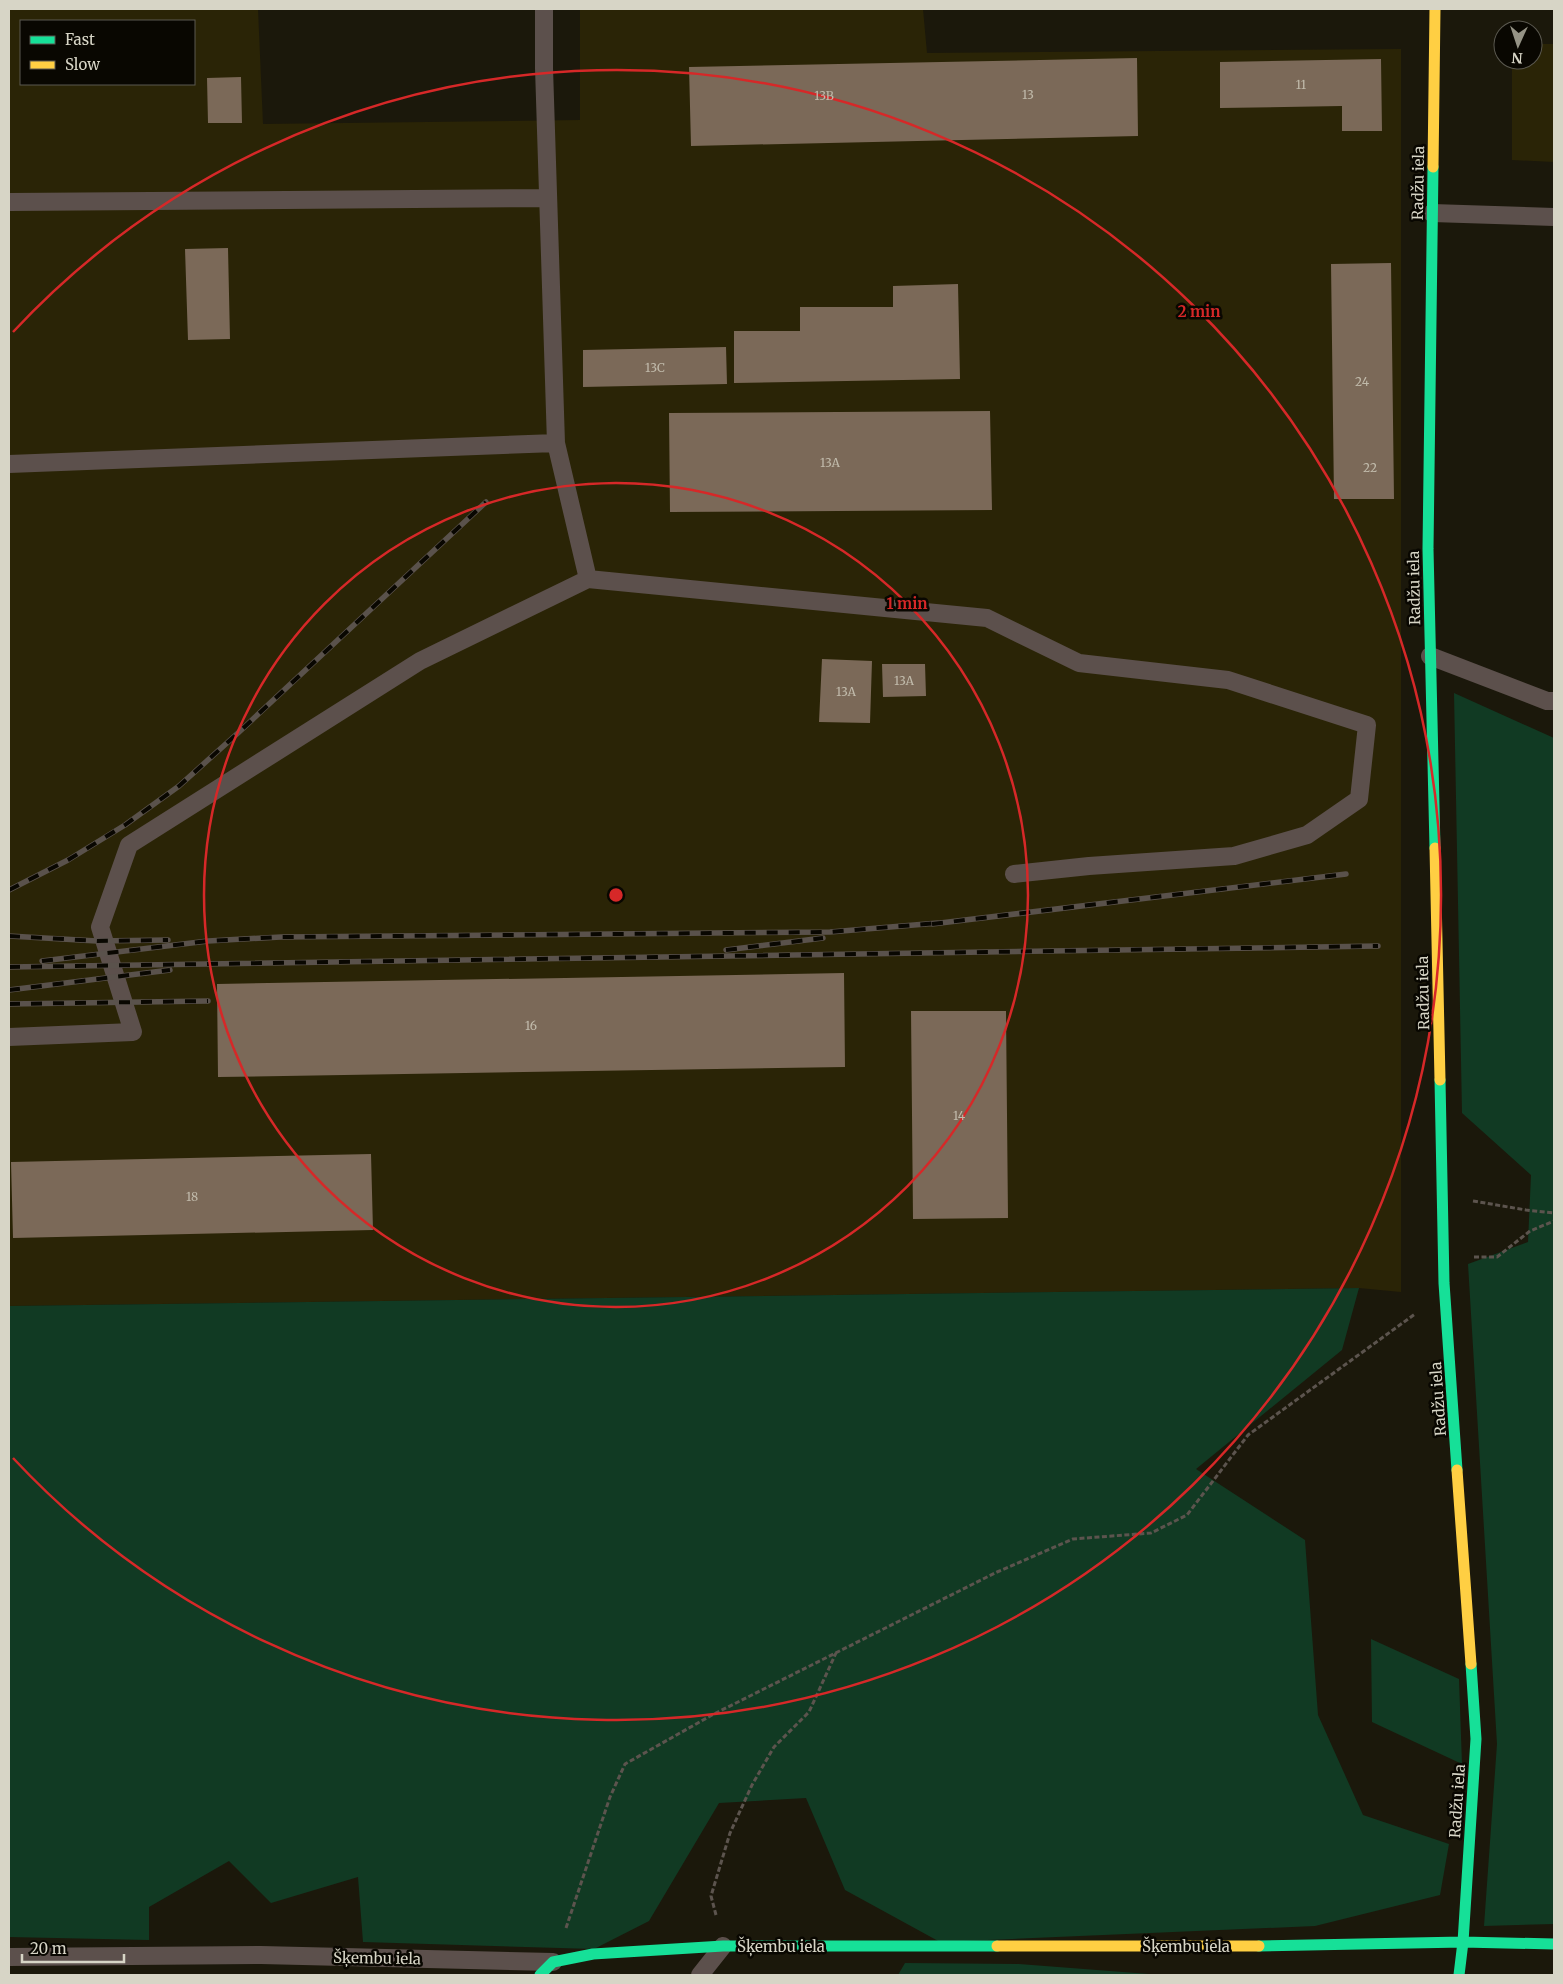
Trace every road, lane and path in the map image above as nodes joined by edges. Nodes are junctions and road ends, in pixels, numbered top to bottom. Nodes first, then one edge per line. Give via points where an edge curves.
1 (544, 9) edge
2 (1435, 9) edge
3 (548, 198) junction
4 (9, 202) edge
5 (1432, 213) junction
6 (1554, 217) edge
7 (556, 443) junction
8 (9, 464) edge
9 (588, 579) junction
10 (1430, 656) junction
11 (1554, 701) edge
12 (1014, 874) dead end
13 (9, 1037) edge
14 (1442, 1194) junction
15 (1554, 1213) edge
16 (1554, 1220) edge
17 (1444, 1258) junction
18 (1445, 1295) junction
19 (836, 1653) junction
20 (1463, 1942) junction
21 (1554, 1944) edge
22 (723, 1946) junction
23 (9, 1957) edge
24 (553, 1962) junction
25 (540, 1975) edge
26 (700, 1975) edge
27 (1460, 1975) edge

1 - 3 lane
2 - 5 street, Radžu iela
3 - 4 lane
3 - 7 lane
5 - 6 lane
5 - 10 street, Radžu iela
7 - 8 lane
7 - 9 lane
9 - 12 lane via 987,618 1078,663 1228,680 1367,725 1359,799 1307,835 1234,856
9 - 13 lane via 420,661 129,845 100,927 133,1032
10 - 11 lane
10 - 14 street, Radžu iela
14 - 15 path
14 - 17 street, Radžu iela
16 - 17 path via 1530,1231 1497,1257
17 - 18 street, Radžu iela
18 - 19 path via 1248,1435 1187,1516 1150,1532 1073,1539 997,1572
18 - 20 street, Radžu iela via 1476,1739
19 - 22 path via 809,1712 774,1747 730,1833 711,1896
19 - 24 path via 712,1715 625,1764 610,1797
20 - 21 street, Šķembu iela
20 - 22 street, Šķembu iela via 1259,1946
20 - 27 street, Radžu iela
22 - 24 street, Šķembu iela via 593,1954
22 - 26 lane
23 - 24 lane, Šķembu iela via 261,1955
24 - 25 street

